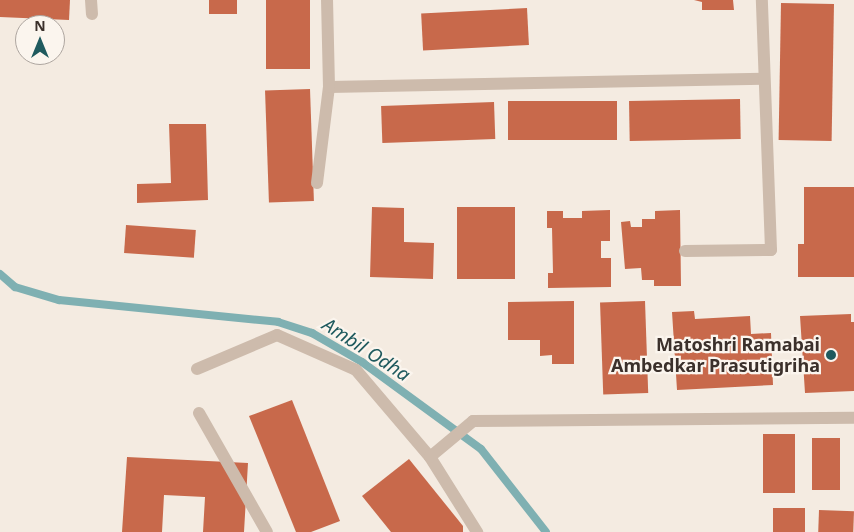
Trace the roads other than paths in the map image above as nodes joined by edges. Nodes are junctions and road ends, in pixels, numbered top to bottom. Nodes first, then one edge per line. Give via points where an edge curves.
1 (90, 0) edge
2 (327, 0) edge
3 (762, 0) edge
4 (92, 14) dead end
5 (763, 79) junction
6 (329, 87) junction
7 (317, 182) dead end
8 (685, 251) dead end
9 (197, 370) dead end
10 (199, 413) dead end
11 (854, 418) edge
12 (430, 457) junction
13 (267, 532) edge
14 (477, 532) edge

1 - 4 street
2 - 6 street
3 - 5 street
5 - 6 street
5 - 8 street via 771,250
6 - 7 street
9 - 12 street via 277,335 356,370
10 - 13 street
11 - 12 street via 473,421
12 - 14 street

